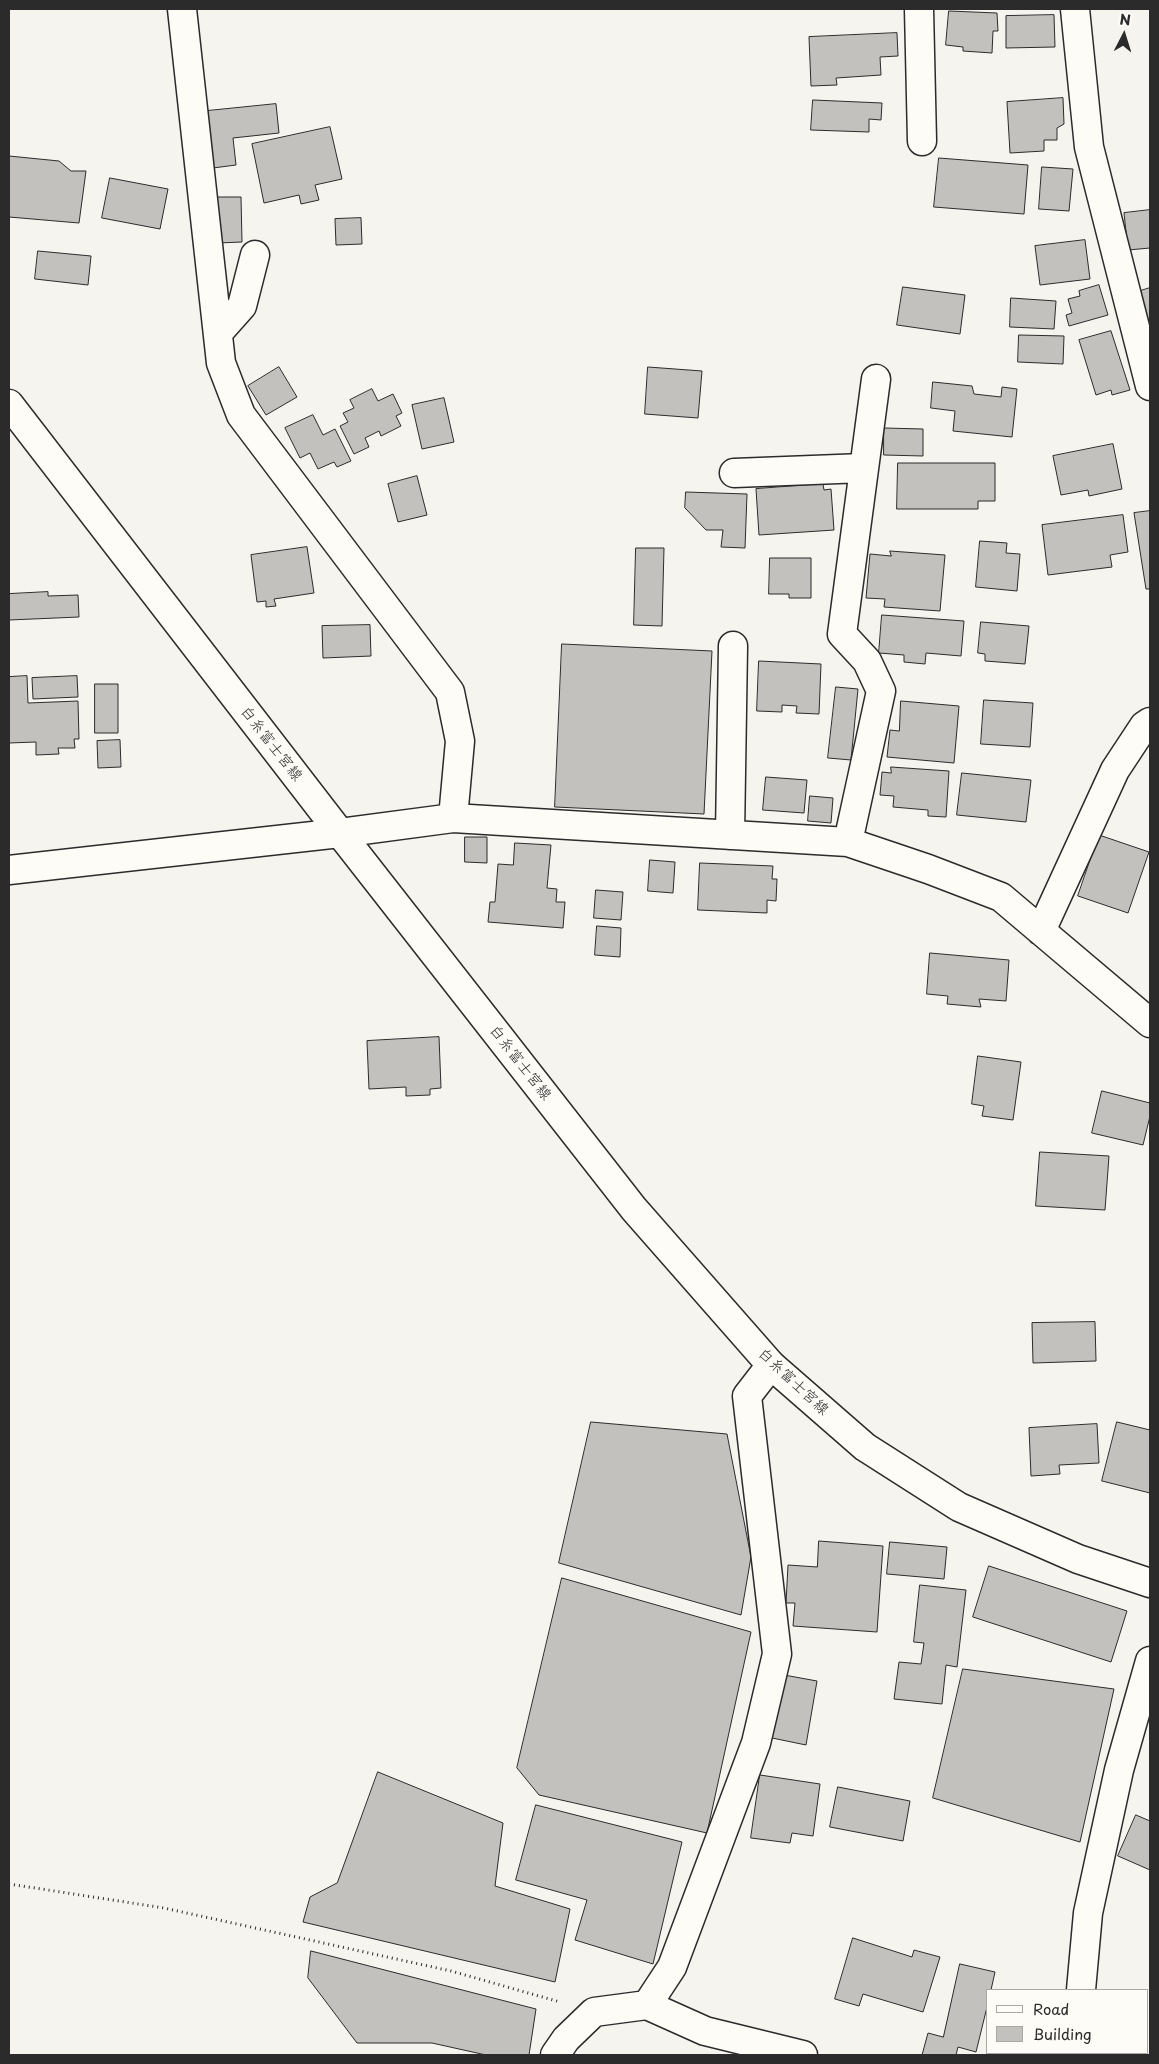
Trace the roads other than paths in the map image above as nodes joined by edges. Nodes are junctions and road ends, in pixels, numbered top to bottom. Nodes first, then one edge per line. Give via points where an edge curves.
1 (182, 9) edge
2 (920, 9) edge
3 (1075, 9) edge
4 (922, 141) dead end
5 (254, 254) dead end
6 (218, 334) junction
7 (876, 379) dead end
8 (1150, 386) edge
9 (9, 404) edge
10 (864, 468) junction
11 (734, 473) dead end
12 (733, 646) dead end
13 (1150, 722) edge
14 (453, 818) junction
15 (340, 833) junction
16 (730, 835) junction
17 (848, 842) junction
18 (9, 870) edge
19 (1041, 931) junction
20 (1150, 1023) edge
21 (771, 1365) junction
22 (1150, 1583) edge
23 (1150, 1661) edge
24 (1081, 1989) edge
25 (648, 2005) junction
26 (555, 2055) edge
27 (803, 2055) edge

1 - 6 street
2 - 4 street
3 - 8 street via 1089,147
5 - 6 street via 242,306
6 - 14 street via 221,363 241,415 450,692 460,741
7 - 10 street
9 - 15 street, 白糸富士宮線
10 - 11 street
10 - 17 street via 842,634 867,662 881,691
12 - 16 street
13 - 19 street via 1115,770
14 - 15 street
14 - 16 street
15 - 18 street
15 - 21 street, 白糸富士宮線 via 634,1209
16 - 17 street
17 - 19 street via 1001,897
19 - 20 street
21 - 22 street, 白糸富士宮線 via 865,1447 959,1506 1078,1559
21 - 25 street via 747,1396 778,1654 749,1762 672,1967
23 - 24 street via 1119,1770 1088,1913
25 - 26 street via 594,2012 566,2039
25 - 27 street via 705,2031

